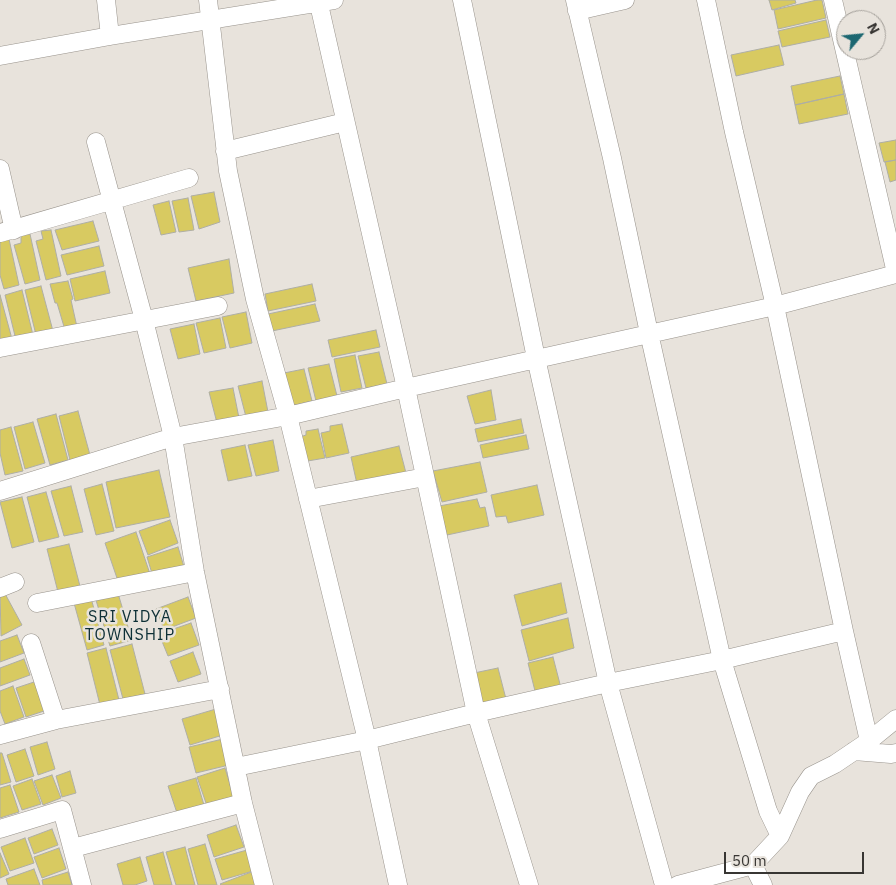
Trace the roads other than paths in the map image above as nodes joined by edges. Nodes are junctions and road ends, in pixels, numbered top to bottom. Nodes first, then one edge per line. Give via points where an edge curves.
1 (106, 0) edge
2 (208, 0) edge
3 (462, 0) edge
4 (625, 0) edge
5 (706, 0) edge
6 (833, 0) edge
7 (323, 1) edge
8 (576, 5) edge
9 (210, 19) junction
10 (110, 36) junction
11 (0, 56) edge
12 (345, 122) junction
13 (96, 142) dead end
14 (225, 151) junction
15 (0, 169) edge
16 (189, 178) dead end
17 (112, 202) junction
18 (7, 232) edge
19 (896, 274) edge
20 (218, 306) dead end
21 (776, 306) junction
22 (144, 320) junction
23 (649, 333) junction
24 (0, 348) edge
25 (536, 358) junction
26 (406, 388) junction
27 (288, 416) junction
28 (173, 438) junction
29 (425, 477) junction
30 (0, 491) edge
31 (308, 499) junction
32 (195, 572) junction
33 (37, 603) dead end
34 (844, 631) junction
35 (31, 642) dead end
36 (722, 660) junction
37 (608, 682) junction
38 (220, 689) junction
39 (476, 713) junction
40 (896, 719) edge
41 (56, 720) junction
42 (0, 735) edge
43 (367, 740) junction
44 (869, 741) junction
45 (854, 751) junction
46 (896, 753) edge
47 (236, 767) junction
48 (243, 803) junction
49 (0, 829) edge
50 (780, 836) junction
51 (73, 848) junction
52 (753, 865) junction
53 (82, 885) edge
54 (264, 885) edge
55 (398, 885) edge
56 (529, 885) edge
57 (664, 885) edge
58 (678, 885) edge
59 (763, 885) edge

1 - 10 street
2 - 9 street
3 - 25 street
4 - 8 street
5 - 21 street
6 - 19 street
7 - 9 street
7 - 12 street
8 - 23 street
9 - 10 street
9 - 14 street
10 - 11 street
12 - 14 street
12 - 26 street
13 - 17 street
14 - 27 street via 255,299
15 - 18 street
16 - 17 street
17 - 18 street
17 - 22 street
19 - 21 street
20 - 22 street
21 - 23 street
21 - 34 street
22 - 24 street
22 - 28 street
23 - 25 street
23 - 36 street
25 - 26 street
25 - 37 street
26 - 27 street
26 - 29 street
27 - 28 street
27 - 31 street
28 - 30 street
28 - 32 street
29 - 31 street
29 - 39 street
31 - 43 street
32 - 33 street
32 - 38 street
34 - 36 street
34 - 44 street
35 - 41 street
36 - 37 street
36 - 50 street via 768,811
37 - 39 street
37 - 57 street
38 - 41 street
38 - 47 street
39 - 43 street
39 - 56 street
40 - 44 street
41 - 42 street
43 - 47 street
43 - 55 street
44 - 45 street
45 - 46 street
45 - 50 street via 811,776
47 - 48 street
48 - 51 street
48 - 54 street
49 - 51 street via 62,810
50 - 52 street
51 - 53 street
52 - 58 street
52 - 59 street

